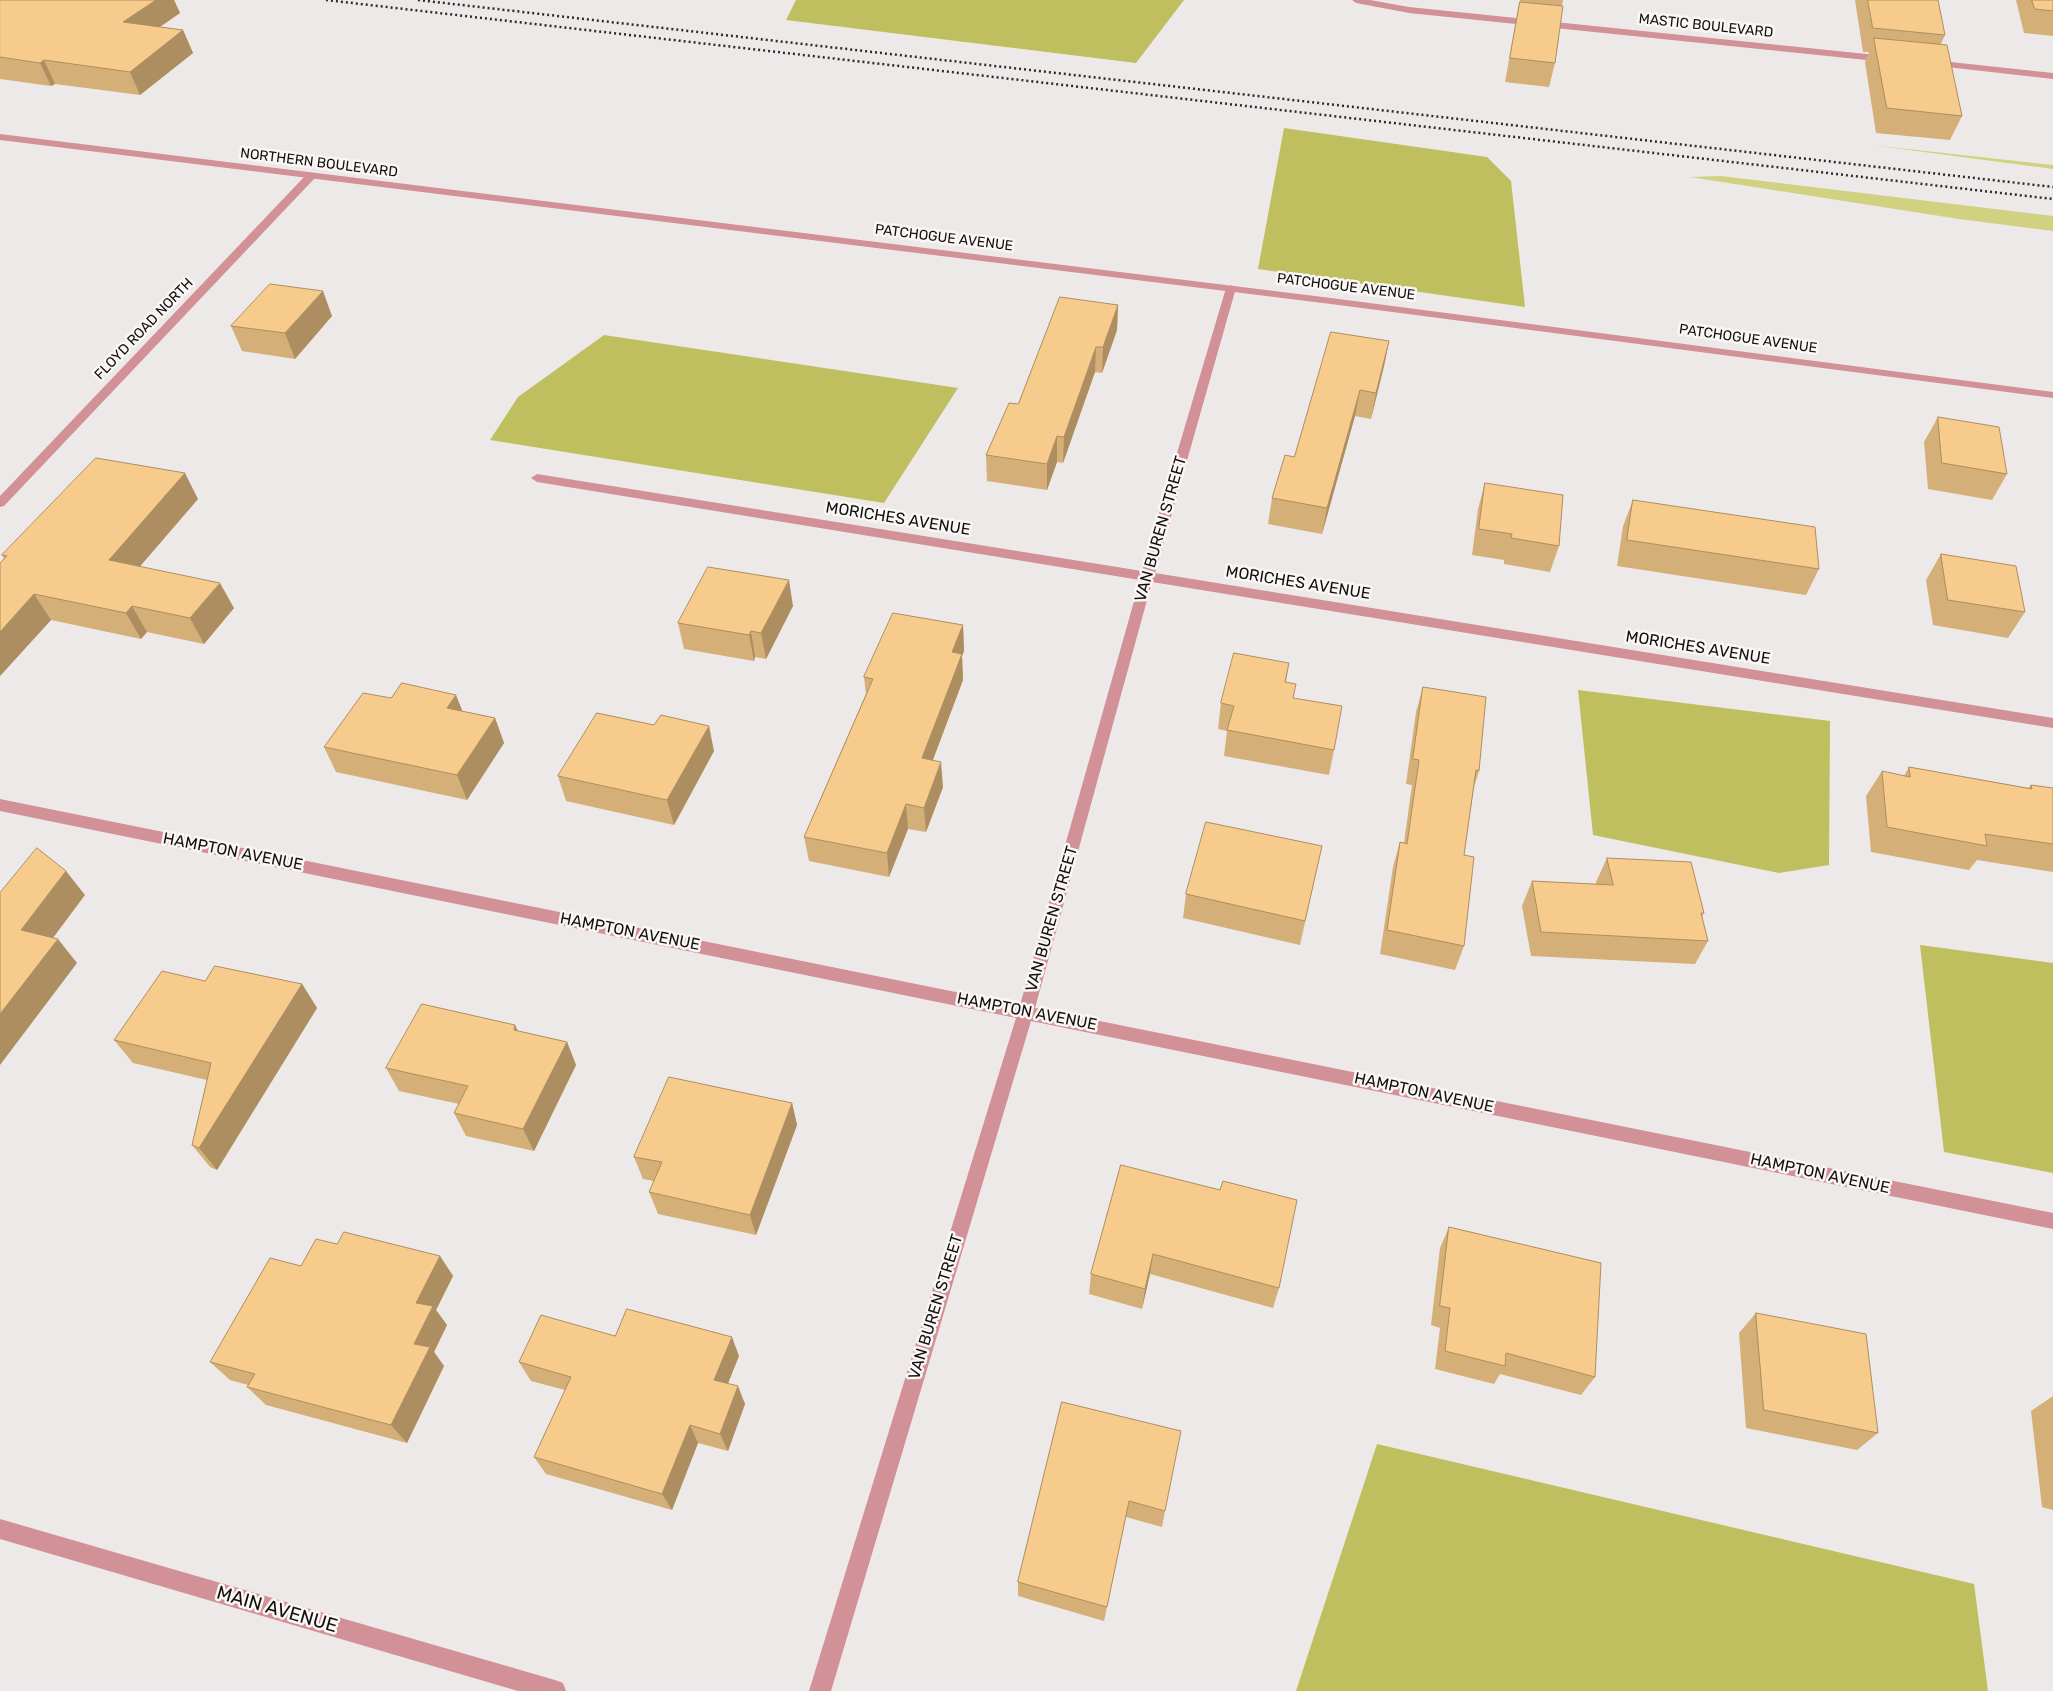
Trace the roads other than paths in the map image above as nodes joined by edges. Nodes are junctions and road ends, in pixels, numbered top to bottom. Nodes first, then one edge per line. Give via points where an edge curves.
1 (1356, 0) edge
2 (1894, 60) edge
3 (1924, 62) edge
4 (2053, 76) edge
5 (0, 137) edge
6 (310, 177) junction
7 (635, 215) joint
8 (1231, 288) junction
9 (2053, 395) edge
10 (537, 478) dead end
11 (0, 503) edge
12 (1147, 577) junction
13 (2053, 723) edge
14 (0, 805) edge
15 (1026, 1011) junction
16 (2053, 1221) edge
17 (0, 1528) edge
18 (555, 1691) edge
19 (820, 1691) edge

1 - 2 street, MASTIC BOULEVARD via 1409,10
3 - 4 street
5 - 6 street, NORTHERN BOULEVARD
6 - 7 street, NORTHERN BOULEVARD
6 - 11 street, FLOYD ROAD NORTH
7 - 8 street, PATCHOGUE AVENUE
8 - 9 street, PATCHOGUE AVENUE
8 - 12 street, VAN BUREN STREET
10 - 12 street, MORICHES AVENUE
12 - 13 street, MORICHES AVENUE
12 - 15 street, VAN BUREN STREET
14 - 15 street, HAMPTON AVENUE
15 - 16 street, HAMPTON AVENUE
15 - 19 street, VAN BUREN STREET
17 - 18 street, MAIN AVENUE

